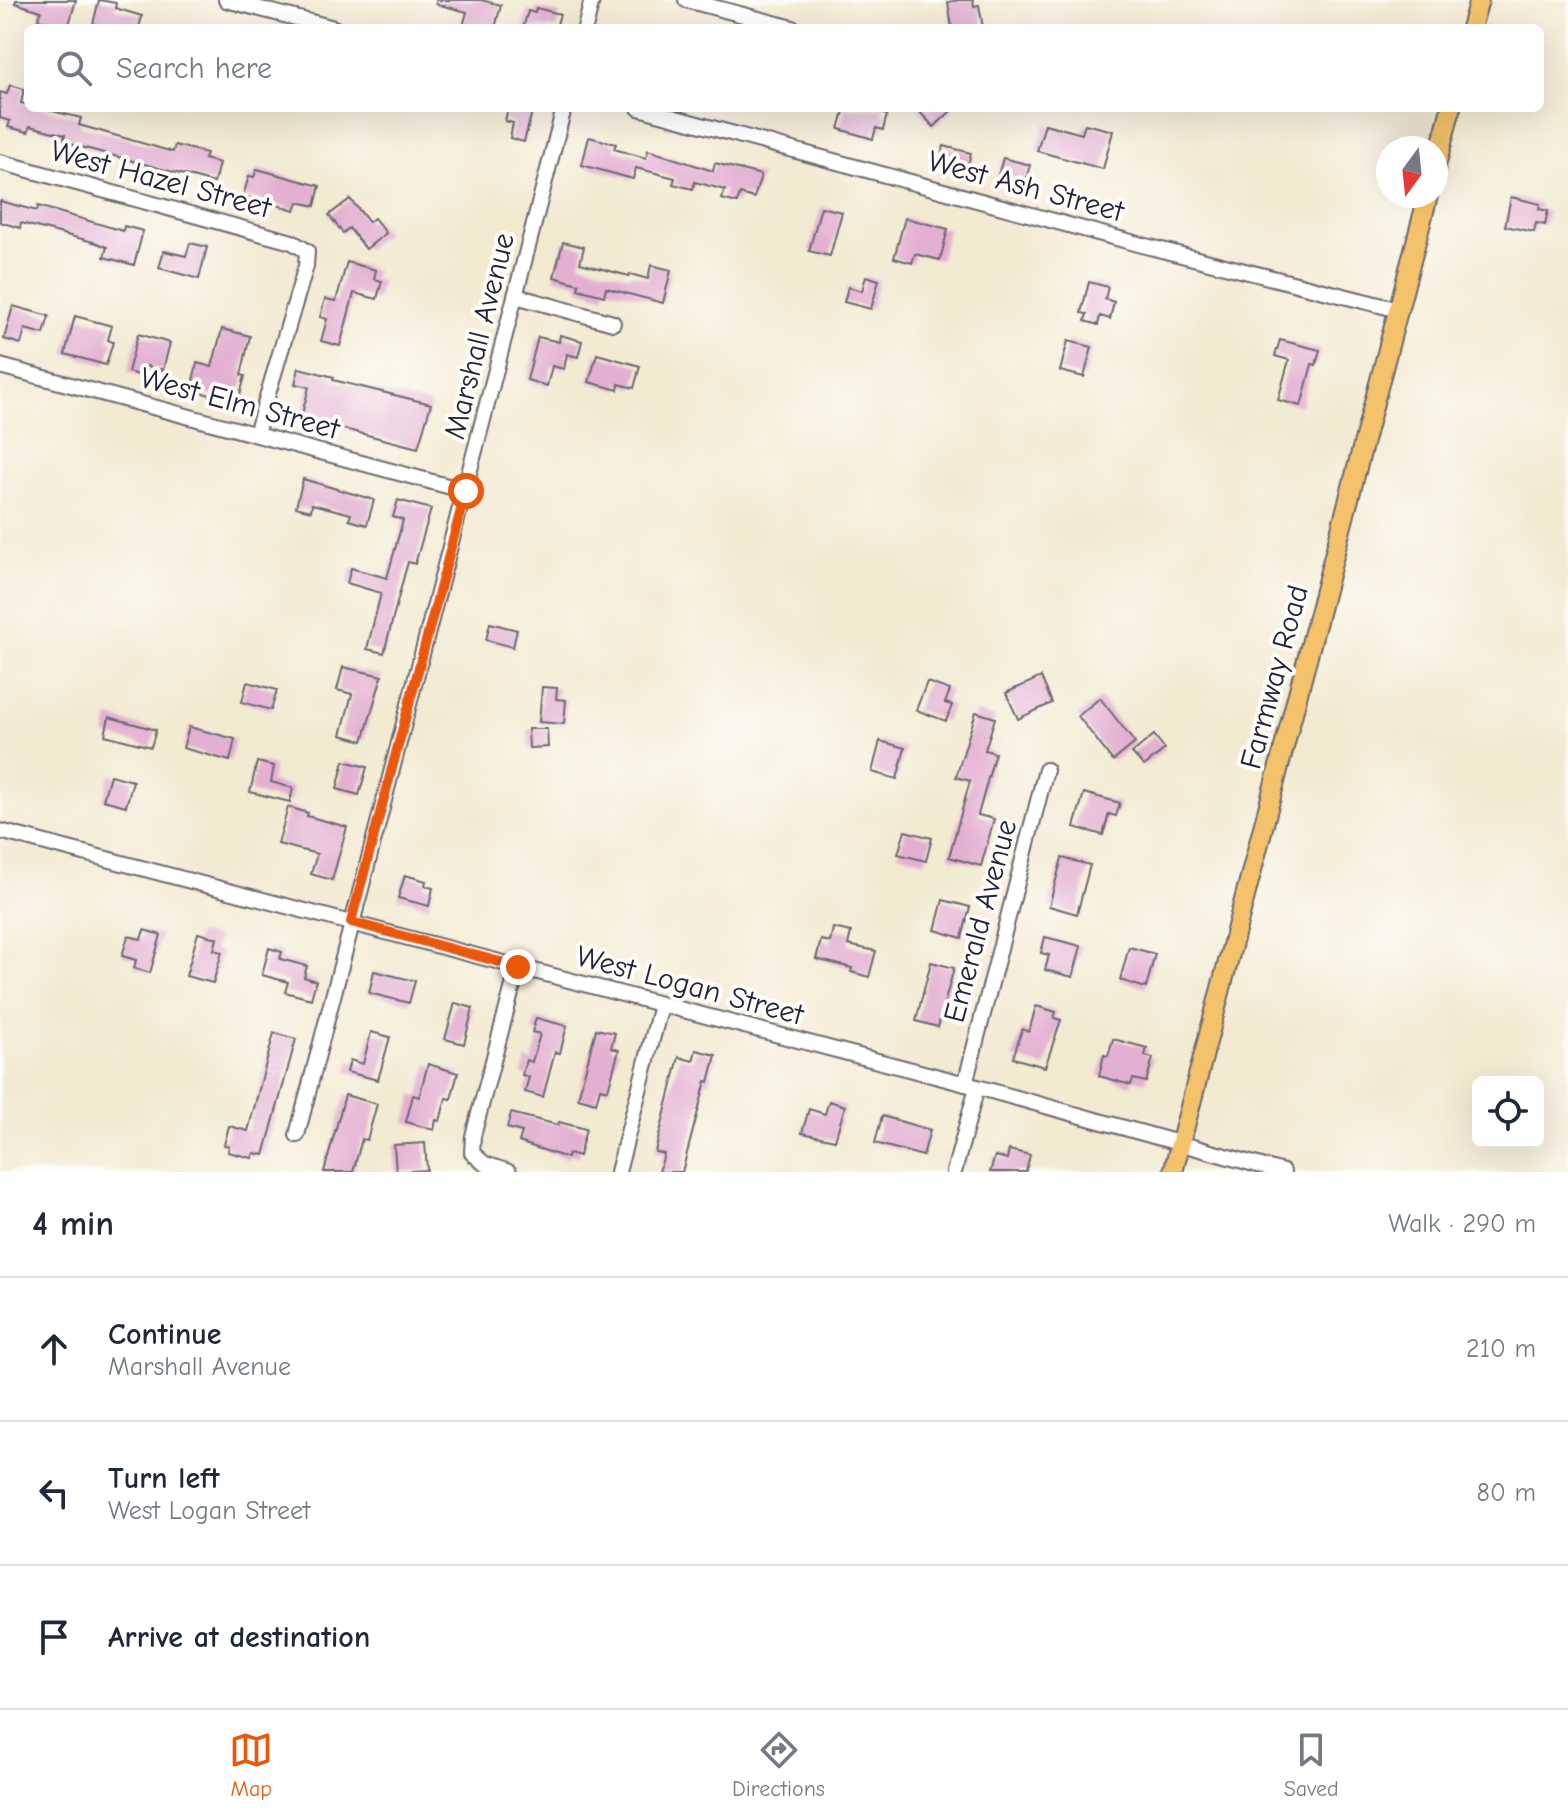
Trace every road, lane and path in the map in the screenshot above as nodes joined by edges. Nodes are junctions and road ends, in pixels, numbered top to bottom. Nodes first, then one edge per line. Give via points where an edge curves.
1 (226, 0) edge
2 (592, 0) edge
3 (686, 0) edge
4 (1479, 0) edge
5 (319, 24) edge
6 (586, 24) edge
7 (778, 24) edge
8 (1472, 24) edge
9 (563, 112) edge
10 (654, 112) edge
11 (1450, 112) edge
12 (1444, 136) edge
13 (0, 162) edge
14 (1425, 208) edge
15 (516, 296) junction
16 (1399, 310) junction
17 (613, 323) dead end
18 (0, 366) edge
19 (256, 434) junction
20 (466, 491) junction
21 (1046, 770) dead end
22 (0, 831) edge
23 (351, 922) junction
24 (518, 967) junction
25 (661, 1005) junction
26 (971, 1085) junction
27 (297, 1135) dead end
28 (1180, 1145) junction
29 (509, 1172) edge
30 (618, 1172) edge
31 (954, 1172) edge
32 (1173, 1172) edge
33 (1283, 1172) edge

1 - 5 street
2 - 6 street
3 - 7 street
4 - 8 main road
9 - 15 street, Marshall Avenue
10 - 16 street, West Ash Street
11 - 12 main road
13 - 19 street, West Hazel Street via 292,242 307,251
14 - 16 main road, Farmway Road
15 - 17 street
15 - 20 street, Marshall Avenue
16 - 28 main road, Farmway Road
18 - 19 street, West Elm Street
19 - 20 street, West Elm Street
20 - 23 street, Marshall Avenue
21 - 26 street, Emerald Avenue
22 - 23 street, West Logan Street
23 - 24 street, West Logan Street
23 - 27 street, Marshall Avenue
24 - 25 street, West Logan Street
24 - 29 street via 472,1153
25 - 26 street, West Logan Street
25 - 30 street
26 - 28 street, West Logan Street
26 - 31 street, Emerald Avenue
28 - 32 main road, Farmway Road
28 - 33 street, West Logan Street

